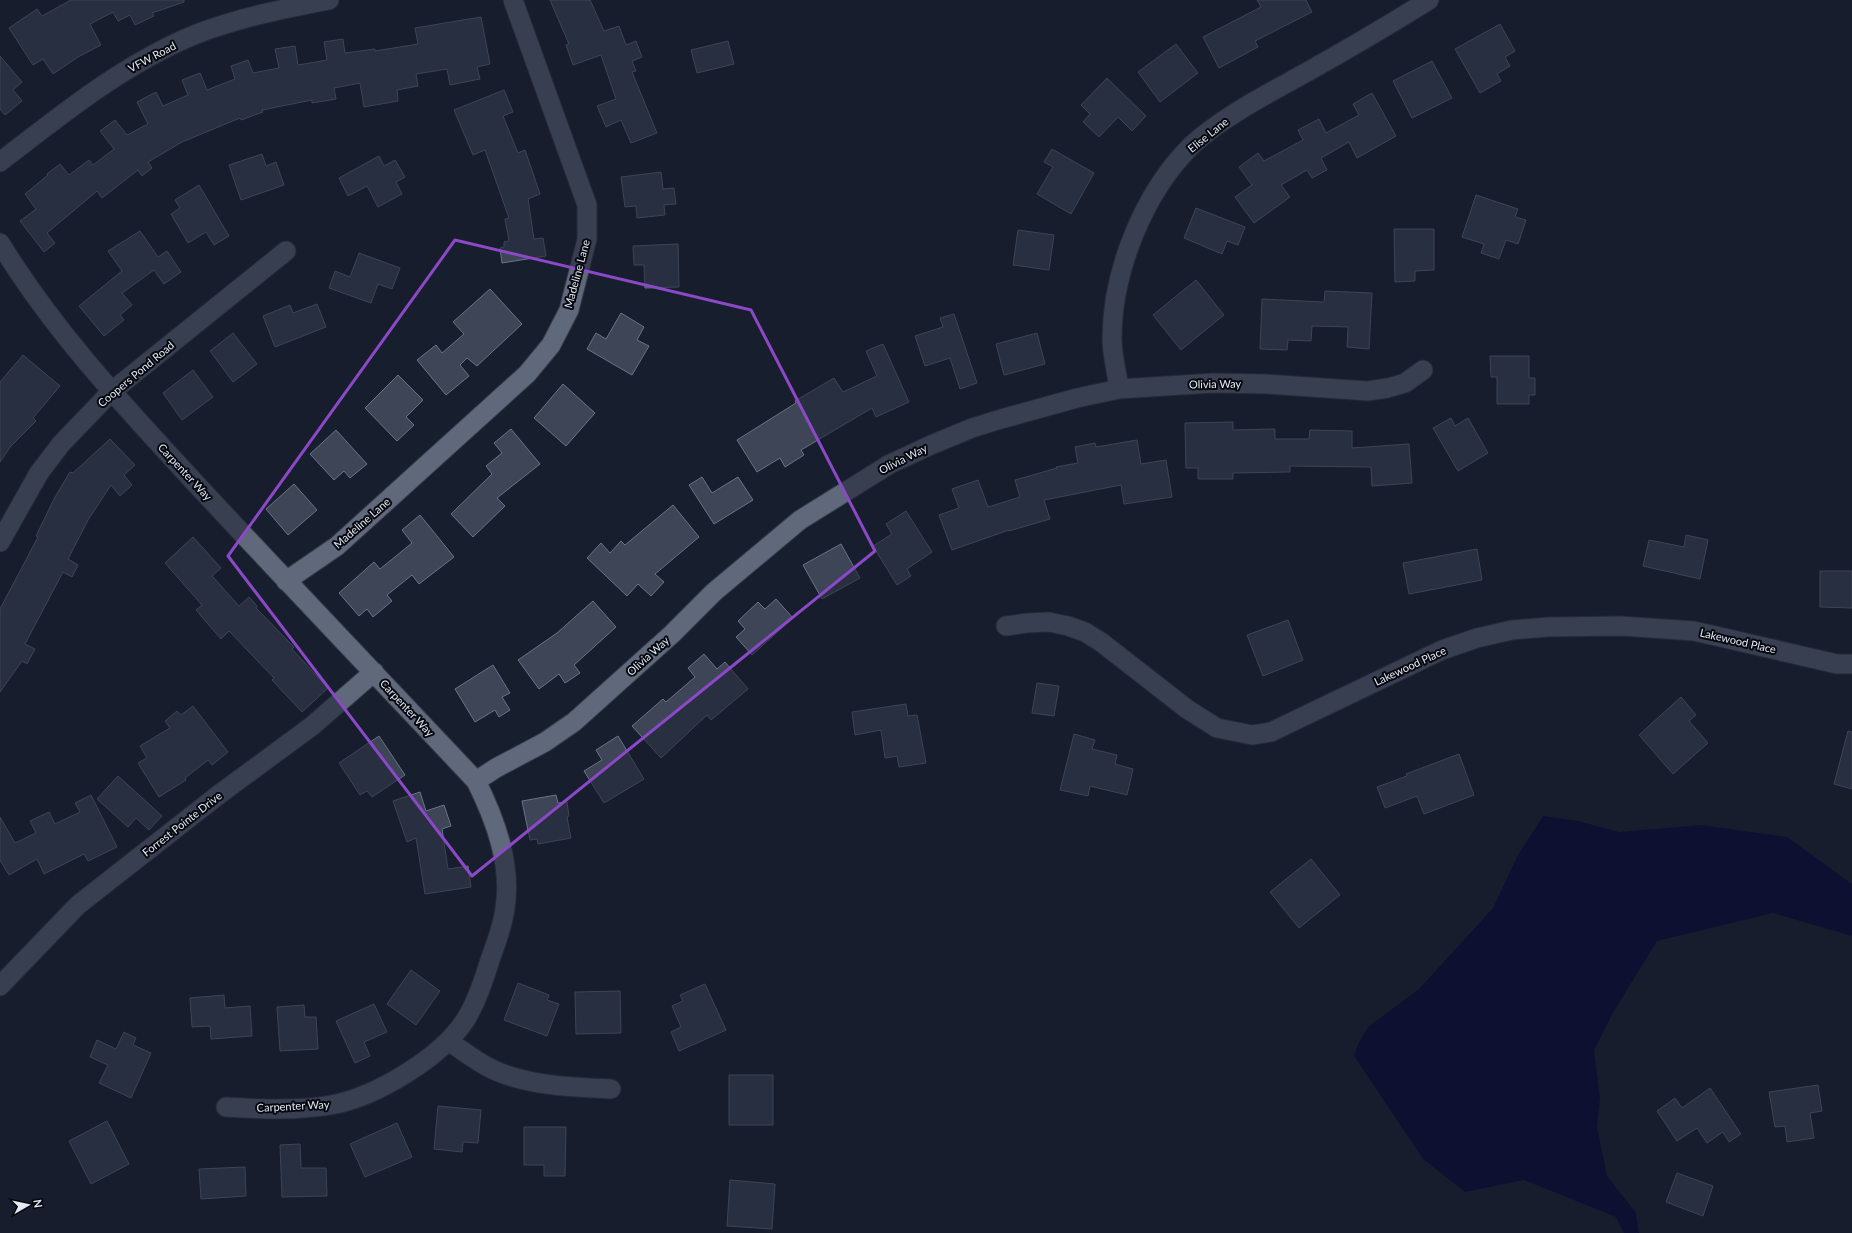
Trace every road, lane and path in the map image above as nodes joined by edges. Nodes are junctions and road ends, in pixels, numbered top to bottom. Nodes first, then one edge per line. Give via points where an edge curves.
1 (329, 0) edge
2 (513, 0) edge
3 (1429, 0) edge
4 (0, 162) edge
5 (0, 244) edge
6 (286, 251) dead end
7 (1423, 370) dead end
8 (1120, 389) junction
9 (111, 392) junction
10 (0, 542) edge
11 (286, 581) junction
12 (1006, 626) dead end
13 (1852, 664) edge
14 (374, 672) junction
15 (476, 781) junction
16 (0, 986) edge
17 (449, 1041) junction
18 (611, 1089) dead end
19 (226, 1107) dead end

1 - 4 street, VFW Road via 229,23 161,51 80,100
2 - 11 street, Madeline Lane via 587,204 588,239 569,310 551,345 527,374 337,546
3 - 8 street, Elise Lane via 1219,124 1193,145 1178,162 1147,206 1119,278 1112,339
5 - 9 street, Carpenter Way via 55,324
6 - 9 street, Coopers Pond Road
7 - 8 street, Olivia Way via 1405,383 1368,391 1213,383
8 - 15 street, Olivia Way via 1055,404 972,428 910,454 852,487 800,520 768,546 714,592 672,634 574,722 545,742
9 - 10 street, Coopers Pond Road via 61,444 39,473
9 - 11 street, Carpenter Way
11 - 14 street, Carpenter Way
12 - 13 street, Lakewood Place via 1049,622 1085,632 1187,709 1217,728 1252,735 1271,732 1442,650 1512,630 1548,626 1621,626 1694,631 1837,664
14 - 15 street, Carpenter Way
14 - 16 street, Forrest Pointe Drive via 312,726 217,796 78,905
15 - 17 street, Carpenter Way via 490,809 500,840 506,883 506,908 483,983 466,1018
17 - 18 street via 470,1057 496,1071 554,1086
17 - 19 street, Carpenter Way via 413,1070 390,1083 332,1105 258,1109

